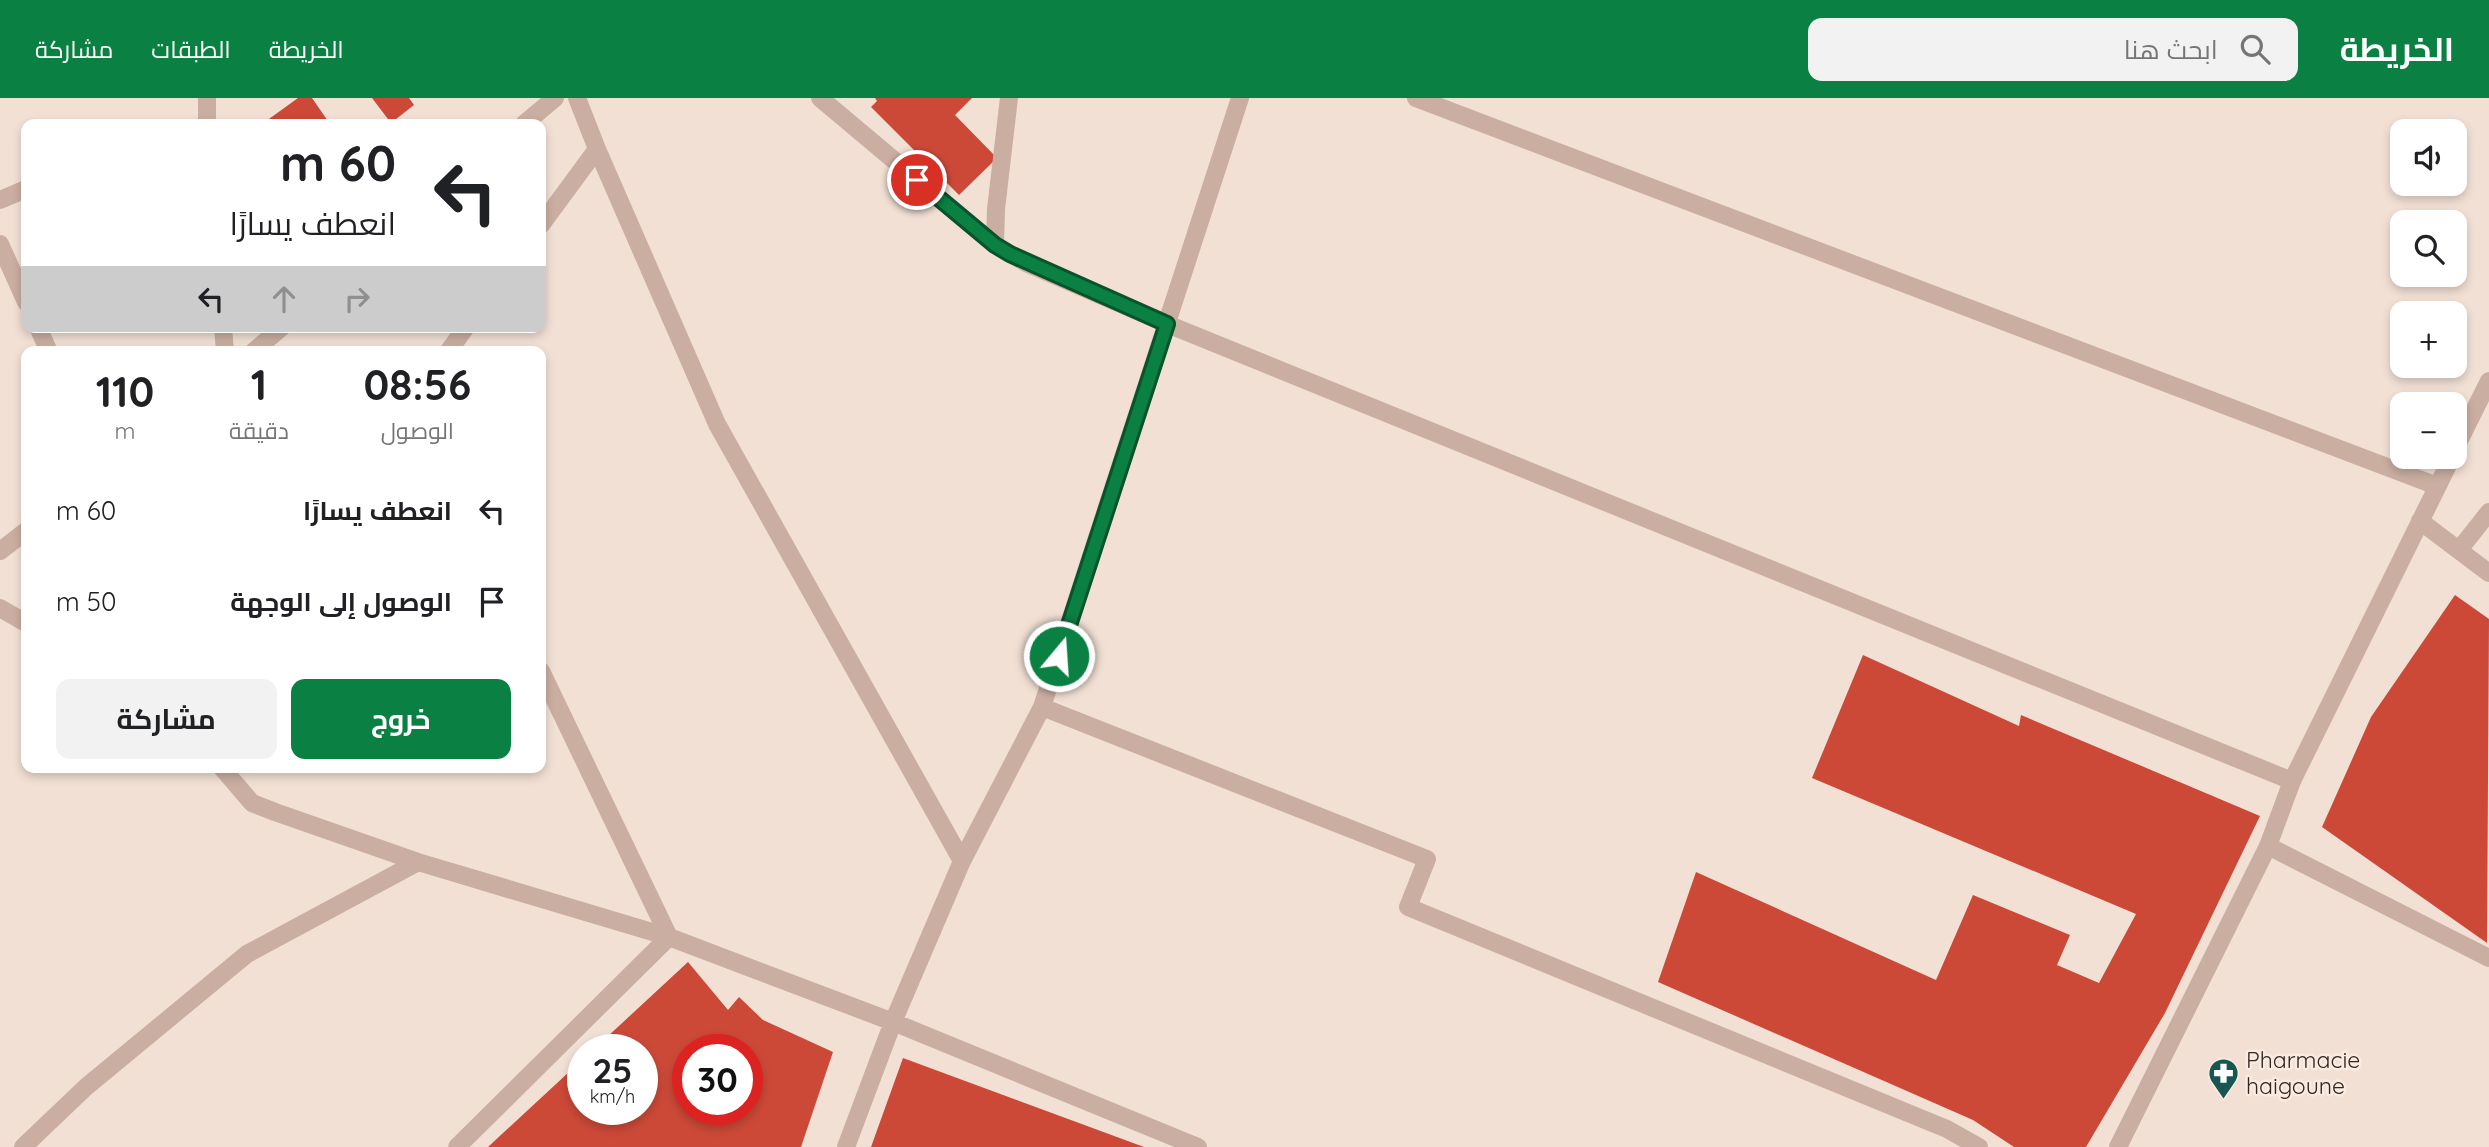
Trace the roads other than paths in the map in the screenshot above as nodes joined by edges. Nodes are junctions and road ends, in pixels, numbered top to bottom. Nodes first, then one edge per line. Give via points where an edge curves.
1 (207, 98) edge
2 (555, 98) edge
3 (577, 98) edge
4 (820, 98) edge
5 (1009, 98) edge
6 (1240, 98) edge
7 (1416, 98) edge
8 (204, 119) edge
9 (530, 119) edge
10 (597, 149) junction
11 (21, 191) edge
12 (0, 200) edge
13 (546, 218) edge
14 (0, 244) edge
15 (995, 245) junction
16 (21, 291) edge
17 (1167, 324) junction
18 (275, 333) edge
19 (260, 346) edge
20 (2489, 381) edge
21 (2467, 425) edge
22 (2446, 469) edge
23 (2437, 486) junction
24 (2489, 512) edge
25 (2420, 521) junction
26 (21, 535) edge
27 (2459, 550) junction
28 (0, 551) edge
29 (2489, 573) edge
30 (0, 608) edge
31 (21, 620) edge
32 (546, 681) edge
33 (1042, 707) junction
34 (226, 773) edge
35 (2292, 781) junction
36 (2268, 846) junction
37 (962, 861) junction
38 (418, 862) junction
39 (669, 937) junction
40 (2489, 958) edge
41 (893, 1022) junction
42 (23, 1147) edge
43 (457, 1147) edge
44 (846, 1147) edge
45 (1198, 1147) edge
46 (1979, 1147) edge
47 (2118, 1147) edge

1 - 8 street
2 - 9 street
3 - 10 street
4 - 15 street
5 - 15 street
6 - 17 street
7 - 23 street
10 - 13 street
10 - 37 street via 717,424
11 - 12 street
14 - 16 street
15 - 17 street
17 - 33 street
17 - 35 street
18 - 19 street
20 - 21 street
22 - 23 street
23 - 25 street
24 - 27 street
25 - 27 street
25 - 35 street
26 - 28 street
27 - 29 street
30 - 31 street
32 - 39 street
33 - 37 street
33 - 46 street via 1427,859 1408,907 1947,1129
34 - 38 street via 252,803
35 - 36 street
36 - 40 street
36 - 47 street
37 - 41 street
38 - 39 street
38 - 42 street via 247,954 86,1087
39 - 41 street
39 - 43 street
41 - 44 street
41 - 45 street

